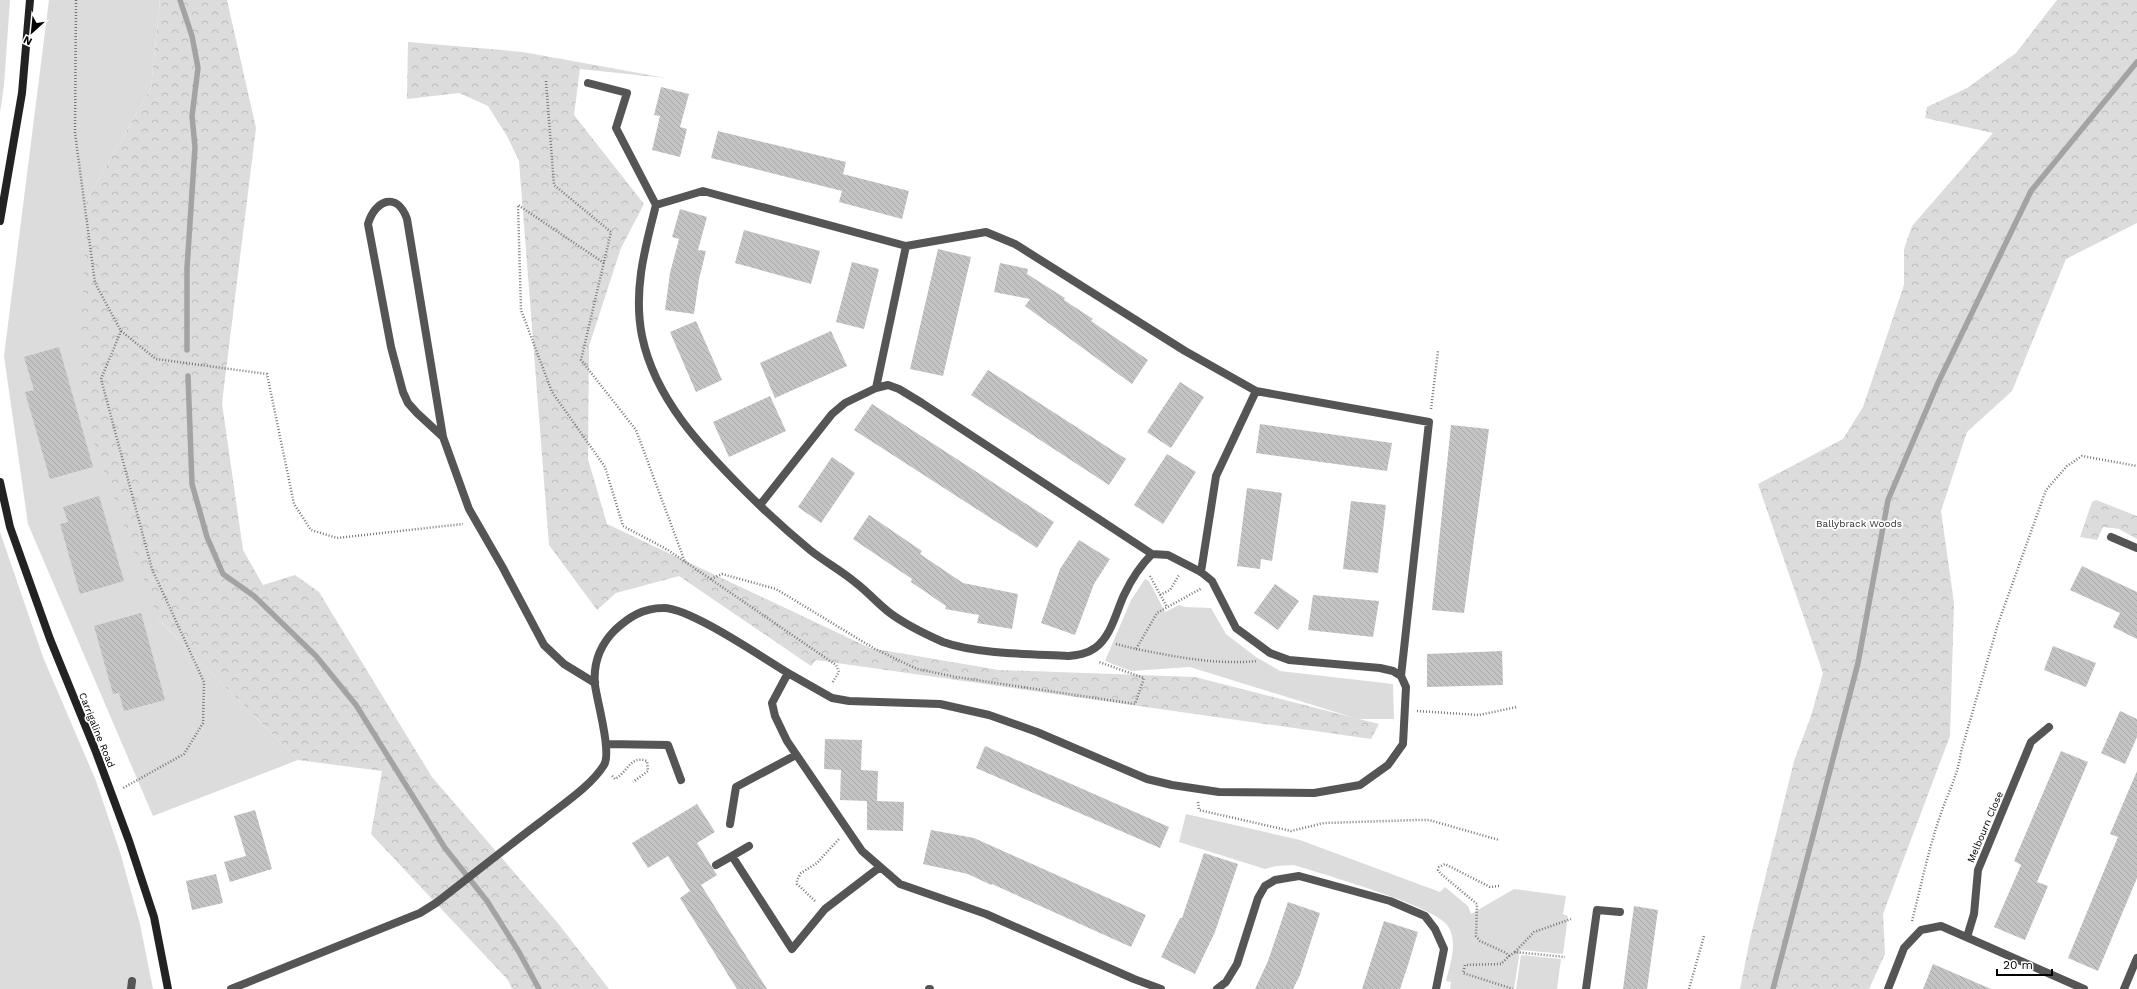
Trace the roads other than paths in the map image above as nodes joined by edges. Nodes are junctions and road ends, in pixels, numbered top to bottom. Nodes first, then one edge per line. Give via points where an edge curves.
1 (30, 0) edge
2 (588, 83) dead end
3 (656, 204) junction
4 (0, 221) edge
5 (906, 246) junction
6 (876, 388) junction
7 (1256, 391) junction
8 (443, 437) junction
9 (0, 482) edge
10 (760, 505) junction
11 (2111, 537) dead end
12 (2137, 548) edge
13 (1152, 554) junction
14 (1201, 572) junction
15 (788, 673) junction
16 (1401, 676) junction
17 (595, 683) junction
18 (2049, 727) dead end
19 (606, 744) junction
20 (796, 755) junction
21 (681, 780) dead end
22 (730, 824) dead end
23 (749, 846) dead end
24 (732, 856) junction
25 (716, 865) dead end
26 (880, 867) junction
27 (1620, 912) dead end
28 (1967, 937) junction
29 (2137, 958) edge
30 (168, 989) edge
31 (231, 989) edge
32 (1161, 989) edge
33 (1216, 989) edge
34 (1436, 989) edge
35 (1586, 989) edge
36 (1888, 989) edge
37 (2084, 989) edge
38 (2124, 989) edge

1 - 4 main road via 22,93
2 - 3 street via 627,93 616,128
3 - 5 street via 703,191
3 - 10 street via 640,268 639,291 642,336 655,376 673,410 712,458
5 - 6 street
5 - 7 street via 986,232 1015,244 1185,351
6 - 10 street via 845,403 832,414
6 - 13 street via 888,386 899,389
7 - 14 street via 1216,476
7 - 16 street via 1429,422
8 - 8 street via 407,219 403,208 397,203 386,202 375,209 368,224 391,347 408,403
8 - 17 street via 469,509 504,568 544,645 564,664
9 - 30 main road, Carrigaline Road via 10,526 50,639 112,794 154,917
10 - 13 street via 810,550 856,583 890,613 918,630 967,649 1068,656 1093,649 1107,634 1125,592
11 - 12 street
13 - 14 street via 1168,555
14 - 16 street via 1212,581 1236,628 1270,653 1289,660 1380,668
15 - 16 street via 832,698 849,701 940,704 989,716 1038,732 1147,779 1172,785 1219,792 1314,793 1360,785 1388,765 1402,744 1406,687
15 - 17 street via 734,639 689,615 664,607 642,611 626,620 607,638 596,659
15 - 20 street via 772,703 775,716
17 - 19 street
18 - 28 street, Melbourn Close via 2031,742 1978,870 1974,914
19 - 21 street via 668,745
19 - 31 street via 605,764 580,791 436,903 420,913
20 - 22 street via 736,787
20 - 26 street via 862,851
23 - 24 street
24 - 25 street
24 - 26 street via 792,949 826,909
26 - 32 street via 900,884 986,914
27 - 35 street via 1597,910
28 - 36 street via 1941,926 1921,930 1904,948
28 - 37 street
29 - 38 street
33 - 34 street via 1226,982 1237,964 1258,898 1265,886 1275,880 1299,876 1390,901 1425,916 1435,929 1444,949

